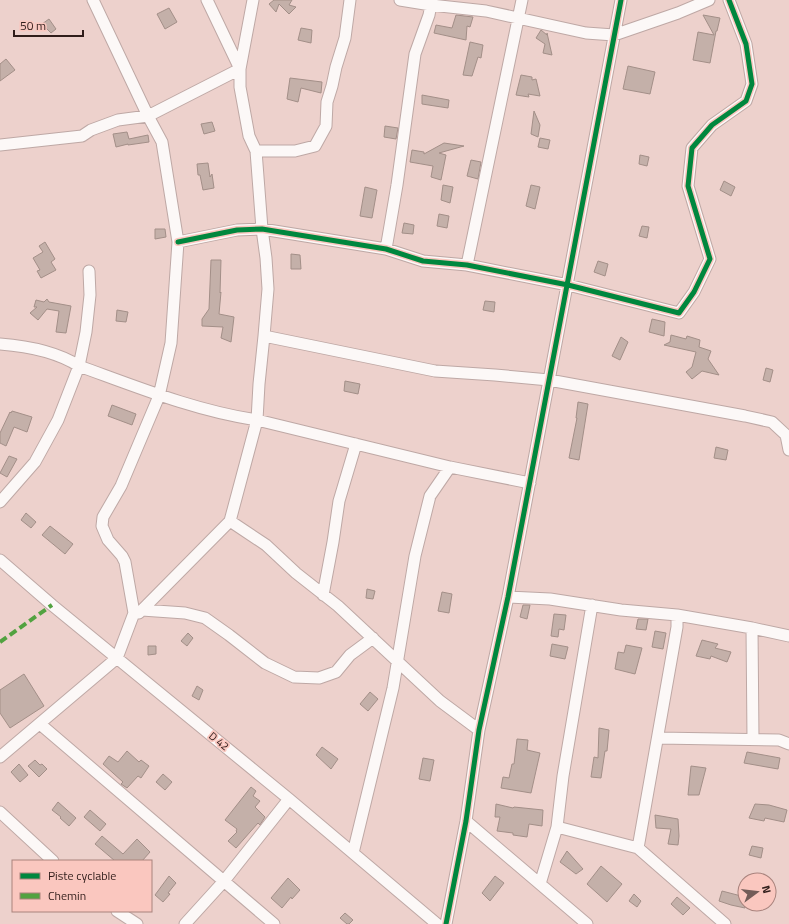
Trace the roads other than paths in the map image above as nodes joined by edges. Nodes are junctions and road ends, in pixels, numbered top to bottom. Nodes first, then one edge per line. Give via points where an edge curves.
1 (93, 0) edge
2 (207, 0) edge
3 (253, 0) edge
4 (350, 0) edge
5 (400, 0) edge
6 (522, 0) edge
7 (621, 0) edge
8 (709, 0) edge
9 (729, 0) edge
10 (432, 3) edge
11 (518, 19) junction
12 (614, 35) junction
13 (240, 69) junction
14 (148, 116) junction
15 (0, 145) edge
16 (256, 151) junction
17 (262, 230) junction
18 (178, 242) junction
19 (386, 249) junction
20 (467, 265) junction
21 (89, 271) dead end
22 (568, 285) junction
23 (264, 336) junction
24 (0, 344) edge
25 (79, 366) junction
26 (549, 380) junction
27 (159, 396) junction
28 (257, 420) junction
29 (356, 444) junction
30 (789, 450) edge
31 (450, 467) junction
32 (530, 483) junction
33 (0, 502) edge
34 (230, 521) junction
35 (0, 560) edge
36 (323, 595) junction
37 (508, 598) junction
38 (592, 605) junction
39 (142, 610) junction
40 (677, 615) junction
41 (132, 620) junction
42 (752, 628) junction
43 (789, 636) edge
44 (373, 638) junction
45 (117, 658) junction
46 (398, 661) junction
47 (40, 724) junction
48 (479, 730) junction
49 (658, 738) junction
50 (752, 739) junction
51 (789, 744) edge
52 (0, 757) edge
53 (289, 799) junction
54 (0, 812) edge
55 (466, 821) junction
56 (557, 827) junction
57 (638, 848) junction
58 (353, 853) junction
59 (51, 860) edge
60 (224, 881) junction
61 (540, 884) junction
62 (119, 912) edge
63 (137, 924) edge
64 (185, 924) edge
65 (274, 924) edge
66 (437, 924) edge
67 (446, 924) edge
68 (587, 924) edge
69 (725, 924) edge

1 - 14 street
2 - 13 street
3 - 13 street
4 - 16 street via 345,38 327,102 326,126 315,146 296,152
5 - 10 street
6 - 11 street
7 - 12 street
8 - 12 street
9 - 22 street via 746,44 752,84 746,101 712,125 692,148 688,186 710,258 694,292 679,313
10 - 11 street via 486,11
10 - 19 street via 415,54
11 - 12 street via 586,33
11 - 20 street
12 - 22 street
13 - 14 street
13 - 16 street via 240,87 249,136
14 - 15 street via 118,120 90,130 82,136
14 - 18 street via 162,142
16 - 17 street
17 - 18 street via 237,230
17 - 19 street
17 - 23 street via 268,289
18 - 27 street via 171,343
19 - 20 street via 423,261
20 - 22 street
21 - 25 street via 90,295
22 - 26 street
23 - 26 street via 435,371
23 - 28 street
24 - 25 street via 23,346 69,360
25 - 27 street
25 - 33 street via 58,420 35,462
26 - 30 street via 772,422 786,435
26 - 32 street
27 - 28 street
27 - 41 street via 102,526 108,540 124,562 134,608
28 - 29 street
28 - 34 street
29 - 31 street
29 - 36 street via 339,501
31 - 32 street
31 - 46 street via 430,496 415,556
32 - 37 street
34 - 36 street via 266,545 296,574
34 - 39 street
35 - 45 street, D 42 / D 42
36 - 44 street
37 - 38 street via 550,599
37 - 48 street
38 - 40 street
38 - 56 street via 563,776
39 - 41 street
39 - 44 street via 185,613 205,618 265,663 294,677 319,678 336,672 350,655
40 - 42 street
40 - 49 street
41 - 45 street
42 - 43 street
42 - 50 street
44 - 46 street
45 - 47 street
45 - 53 street, D 42 / D 42
46 - 48 street via 440,701
46 - 58 street
47 - 52 street
47 - 60 street
48 - 55 street
49 - 50 street
49 - 57 street
50 - 51 street via 778,740
53 - 58 street, D 42 / D 42
53 - 60 street
54 - 59 street
55 - 61 street
55 - 67 street
56 - 57 street
56 - 61 street
57 - 69 street
58 - 66 street, D 42 / D 42
60 - 64 street
60 - 65 street
61 - 68 street
62 - 63 street

